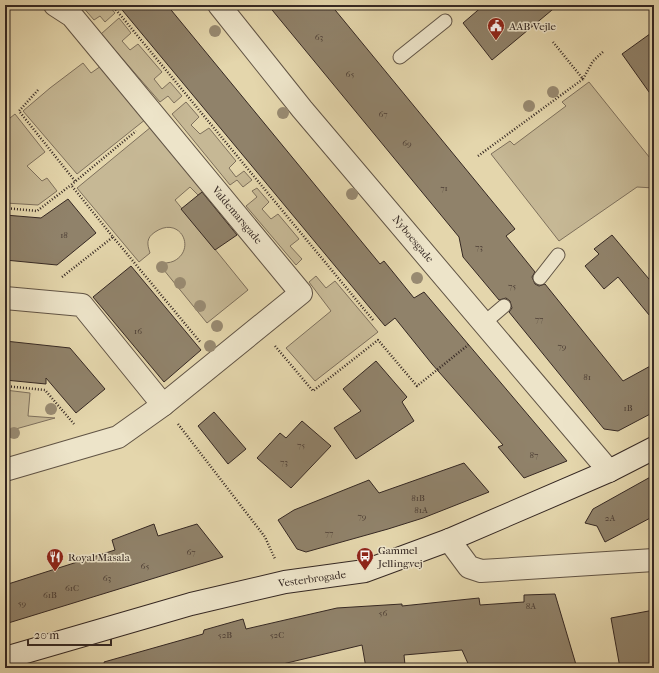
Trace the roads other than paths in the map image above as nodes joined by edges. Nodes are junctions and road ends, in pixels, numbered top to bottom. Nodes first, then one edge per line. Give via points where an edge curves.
1 (55, 5) edge
2 (219, 5) edge
3 (445, 21) dead end
4 (400, 57) dead end
5 (558, 255) dead end
6 (540, 278) dead end
7 (5, 298) edge
8 (504, 306) dead end
9 (487, 326) junction
10 (163, 405) junction
11 (654, 448) edge
12 (5, 470) edge
13 (609, 471) junction
14 (449, 540) junction
15 (654, 560) edge
16 (5, 658) edge

1 - 10 street, Valdemarsgade via 72,16 301,293
2 - 9 street, Nyboesgade via 302,108
3 - 4 lane
5 - 6 lane
7 - 10 street via 82,305
8 - 9 lane
9 - 13 street, Nyboesgade
10 - 12 street, Valdemarsgade via 118,437
11 - 13 street, Vesterbrogade
13 - 14 street, Vesterbrogade
14 - 15 street via 469,568 481,571
14 - 16 street, Vesterbrogade via 365,571 285,582 191,604

